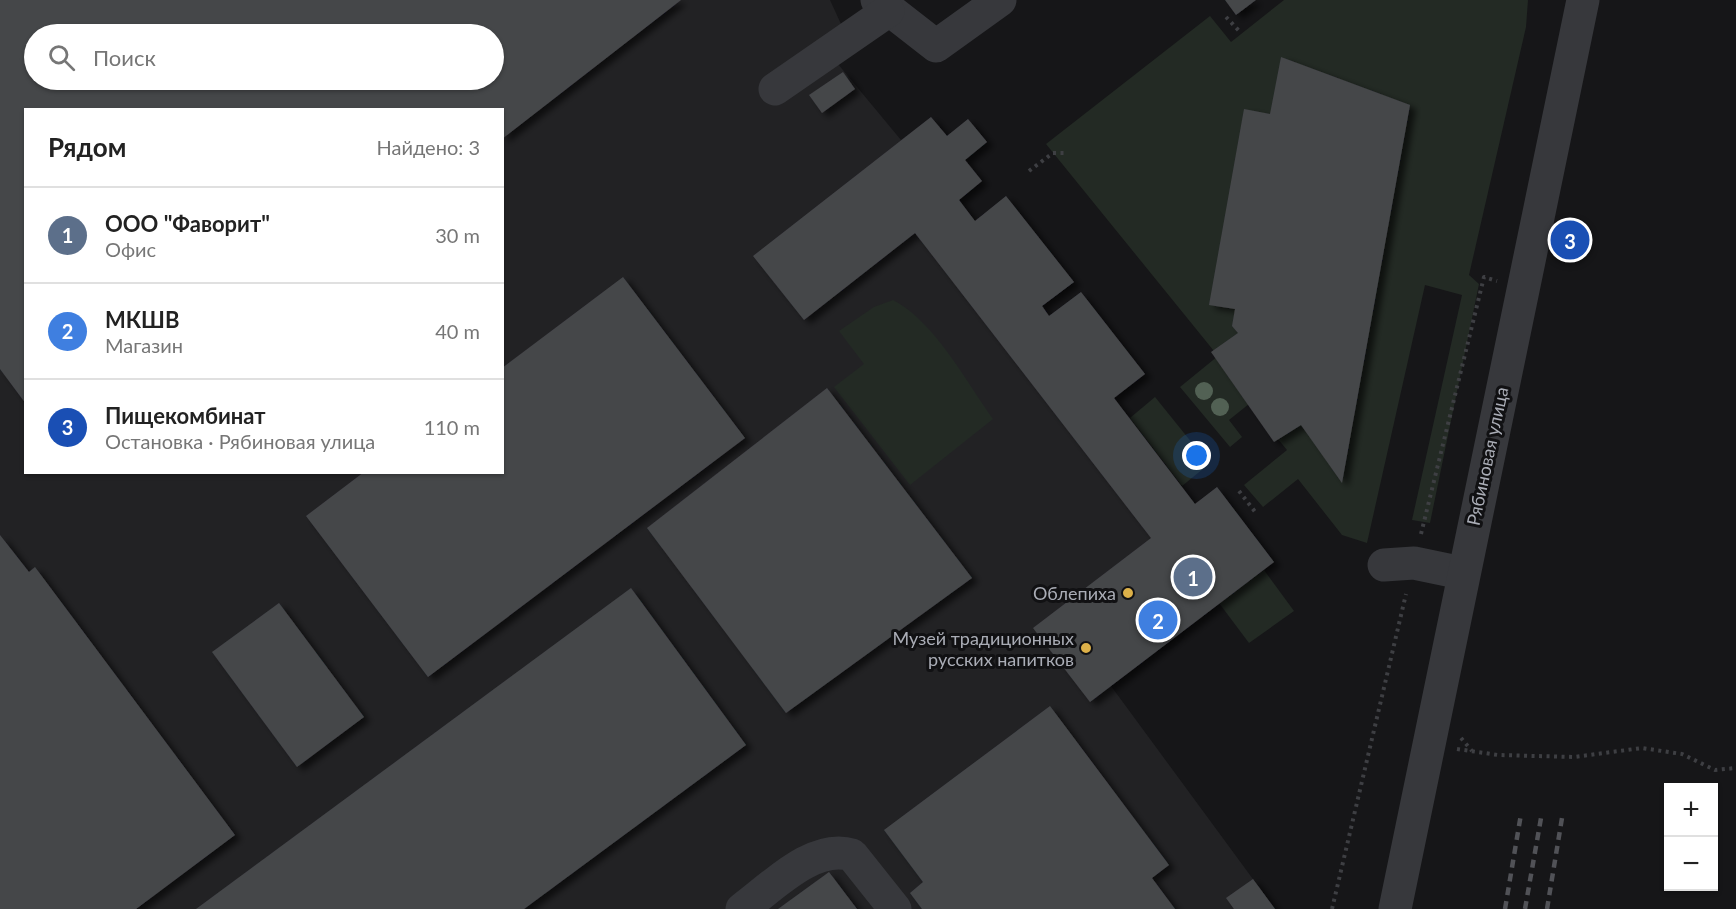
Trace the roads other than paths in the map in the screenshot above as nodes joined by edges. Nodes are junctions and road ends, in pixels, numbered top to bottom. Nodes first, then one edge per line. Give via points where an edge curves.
1 (1000, 0) edge
2 (1582, 1) edge
3 (883, 5) edge
4 (775, 89) dead end
5 (1384, 565) dead end
6 (1462, 573) junction
7 (742, 909) edge
8 (895, 909) edge
9 (1395, 909) edge

1 - 3 street via 936,46
2 - 6 street, Рябиновая улица
3 - 4 street
5 - 6 street via 1414,563
6 - 9 street, Рябиновая улица
7 - 8 street via 807,861 837,852 852,855

